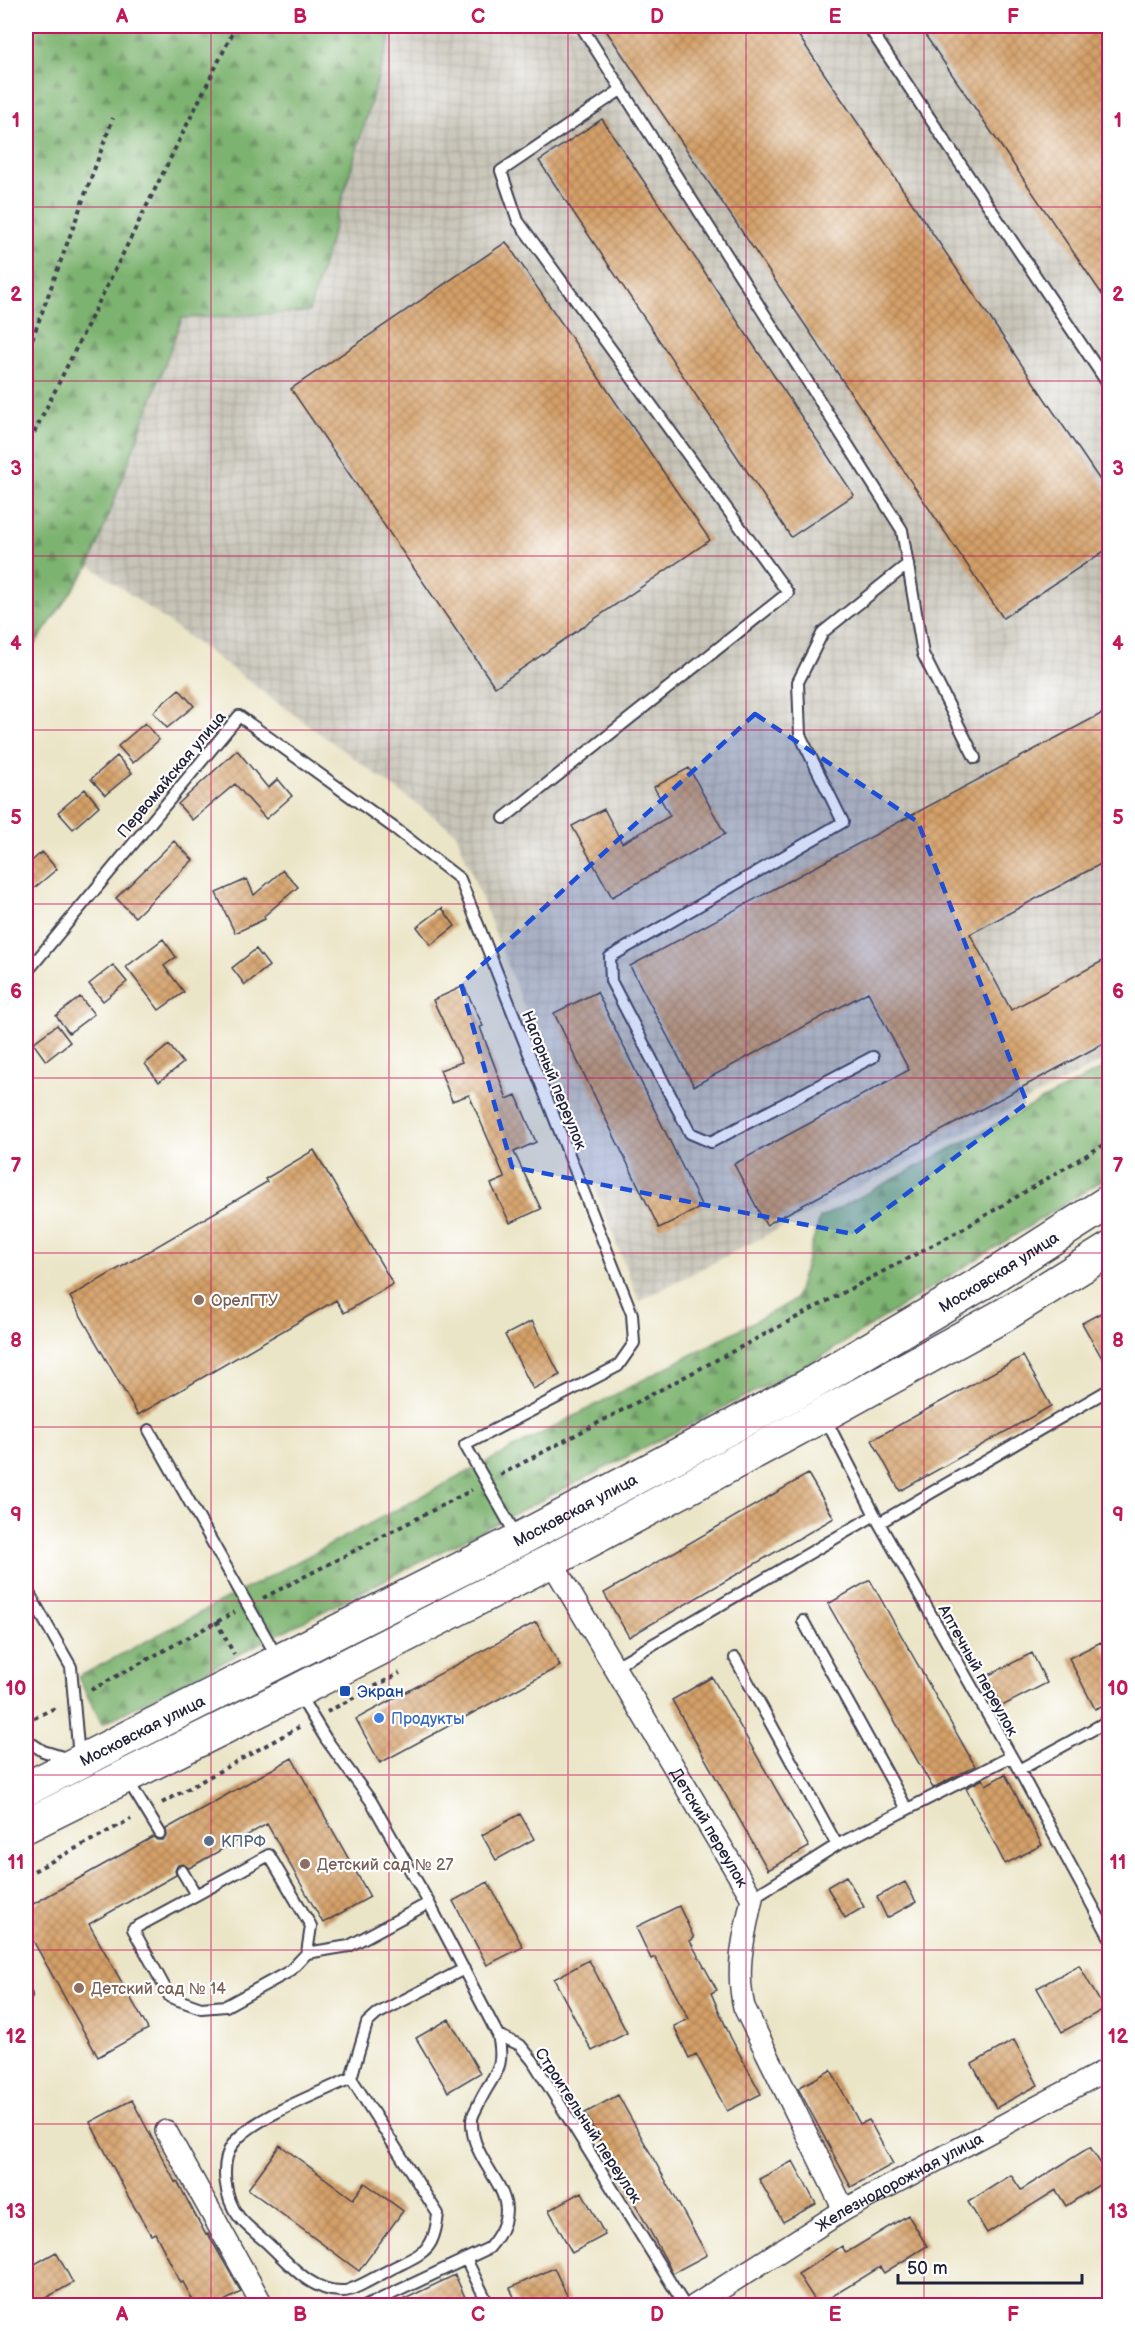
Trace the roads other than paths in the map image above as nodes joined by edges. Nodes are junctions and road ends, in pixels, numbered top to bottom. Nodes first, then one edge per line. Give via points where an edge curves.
1 (581, 26) edge
2 (868, 26) edge
3 (622, 89) junction
4 (1110, 387) edge
5 (908, 564) junction
6 (975, 758) dead end
7 (504, 818) dead end
8 (397, 830) joint
9 (26, 973) edge
10 (873, 1057) dead end
11 (1110, 1201) edge
12 (1110, 1249) edge
13 (1110, 1389) edge
14 (823, 1415) junction
15 (149, 1430) dead end
16 (877, 1519) junction
17 (518, 1540) junction
18 (551, 1561) junction
19 (26, 1588) edge
20 (803, 1621) dead end
21 (735, 1658) dead end
22 (280, 1662) junction
23 (614, 1667) junction
24 (297, 1691) junction
25 (1110, 1720) edge
26 (26, 1740) edge
27 (1010, 1757) junction
28 (79, 1763) junction
29 (1019, 1770) junction
30 (126, 1776) junction
31 (26, 1789) edge
32 (907, 1809) junction
33 (26, 1826) edge
34 (160, 1833) dead end
35 (837, 1845) junction
36 (182, 1871) dead end
37 (196, 1895) junction
38 (752, 1898) junction
39 (429, 1903) junction
40 (1110, 1938) edge
41 (307, 1953) junction
42 (464, 1969) junction
43 (498, 2035) junction
44 (1110, 2068) edge
45 (351, 2078) junction
46 (166, 2131) dead end
47 (844, 2210) junction
48 (466, 2259) junction
49 (263, 2306) edge
50 (366, 2306) edge
51 (489, 2306) edge
52 (685, 2306) edge
53 (694, 2306) edge

1 - 3 lane
2 - 4 lane
3 - 5 lane via 902,530
3 - 7 lane via 501,171 504,181 518,221 788,593
5 - 6 lane via 923,654
5 - 10 lane via 823,632 798,682 800,735 843,822 610,957 611,981 690,1133 711,1142
8 - 9 lane, Первомайская улица via 239,716
8 - 17 lane, Нагорный переулок via 460,879 632,1314 634,1343 618,1366 465,1445
11 - 17 main road, Московская улица via 985,1281 806,1387
12 - 14 main road, Московская улица via 1004,1315
13 - 16 lane
14 - 16 lane, Аптечный переулок
14 - 18 main road, Московская улица
15 - 22 lane
16 - 23 lane
16 - 27 lane, Аптечный переулок
17 - 22 main road, Московская улица
18 - 23 street, Детский переулок
18 - 24 main road, Московская улица
19 - 28 lane via 71,1667
20 - 32 lane
21 - 35 lane
22 - 24 main road
22 - 28 main road, Московская улица
23 - 38 street, Детский переулок
24 - 30 main road, Московская улица
24 - 39 lane via 371,1801
25 - 29 lane
26 - 28 lane via 43,1751
27 - 29 lane, Аптечный переулок
27 - 32 lane
28 - 31 main road, Московская улица
29 - 40 lane, Аптечный переулок
30 - 33 main road, Московская улица
30 - 34 lane
32 - 35 lane
35 - 38 lane
36 - 37 lane
37 - 41 lane via 269,1855 311,1926
37 - 41 lane via 133,1929 170,1997 201,2008 226,2006 290,1971
38 - 47 street, Детский переулок via 740,1956 739,1985 744,2007
39 - 41 lane via 350,1946
39 - 42 lane
42 - 43 lane
42 - 45 lane via 372,2018
43 - 48 lane via 502,2054 497,2073 472,2119 476,2145 503,2196 506,2221 489,2248
43 - 52 lane, Строительный переулок via 520,2045 533,2061
44 - 47 street, Железнодорожная улица
45 - 45 lane via 438,2214 436,2235 425,2252 346,2292 324,2289 306,2279 239,2217 230,2200 225,2162 232,2145 248,2130
46 - 49 street
47 - 53 street, Железнодорожная улица
48 - 50 lane
48 - 51 lane

